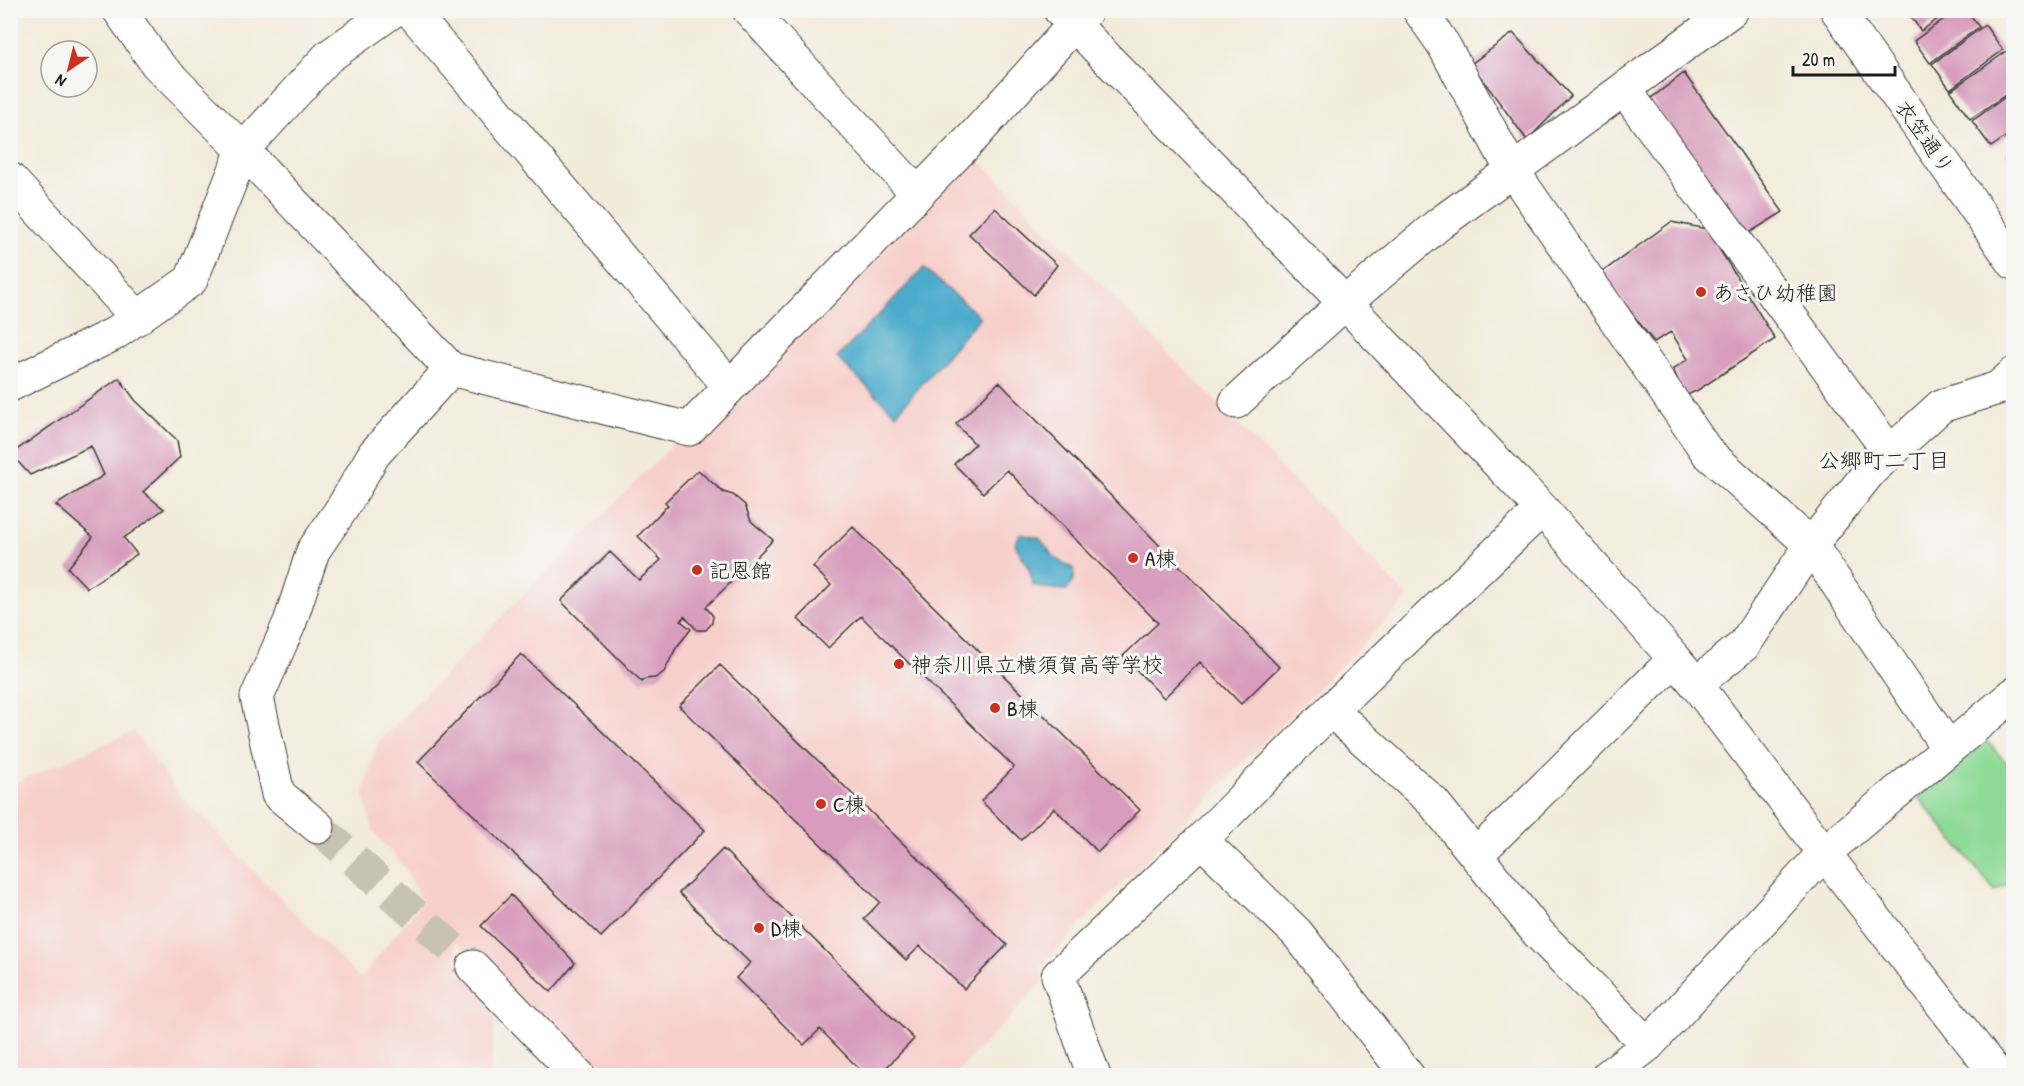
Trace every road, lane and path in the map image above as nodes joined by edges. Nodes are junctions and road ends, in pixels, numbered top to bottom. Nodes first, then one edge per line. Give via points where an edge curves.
1 (119, 10) edge
2 (394, 10) edge
3 (410, 10) edge
4 (749, 10) edge
5 (1419, 10) edge
6 (1732, 10) edge
7 (1837, 10) edge
8 (1074, 15) edge
9 (1624, 89) junction
10 (243, 150) junction
11 (1512, 170) junction
12 (10, 178) edge
13 (917, 193) junction
14 (2013, 263) edge
15 (1345, 303) junction
16 (138, 318) junction
17 (451, 369) junction
18 (2013, 374) edge
19 (10, 386) edge
20 (730, 387) junction
21 (1236, 402) dead end
22 (1890, 453) junction
23 (1542, 509) junction
24 (1811, 545) junction
25 (1675, 659) junction
26 (1696, 684) junction
27 (2013, 694) edge
28 (1331, 710) junction
29 (1948, 748) junction
30 (318, 827) tunnel mouth
31 (1201, 840) junction
32 (1824, 853) junction
33 (1476, 855) junction
34 (473, 967) tunnel mouth
35 (1648, 1045) junction
36 (579, 1076) edge
37 (1094, 1076) edge
38 (1408, 1076) edge
39 (1608, 1076) edge
40 (1998, 1076) edge

1 - 10 street via 157,64
2 - 10 street via 328,57
3 - 20 street
4 - 13 street
5 - 11 street via 1443,44
6 - 9 street
7 - 14 street, 衣笠通り
8 - 13 street via 974,136
8 - 15 street
9 - 11 street
9 - 22 street
10 - 16 street via 191,280
10 - 17 street
11 - 15 street via 1439,224
11 - 24 street via 1708,453
12 - 16 street
13 - 20 street
15 - 21 street
15 - 23 street
16 - 19 street
17 - 20 street via 689,429
17 - 30 street via 374,454 313,551 290,622 257,697 278,794
18 - 22 street via 1998,388 1941,406
22 - 24 street via 1871,470
23 - 25 street
23 - 28 street
24 - 26 street via 1744,645
24 - 29 street
25 - 26 street
25 - 33 street
26 - 32 street
27 - 29 street
28 - 31 street
28 - 33 street via 1433,802
29 - 32 street
31 - 37 street via 1058,976
31 - 38 street via 1297,933
32 - 35 street
32 - 40 street
33 - 35 street via 1538,933
34 - 36 street
35 - 39 street

